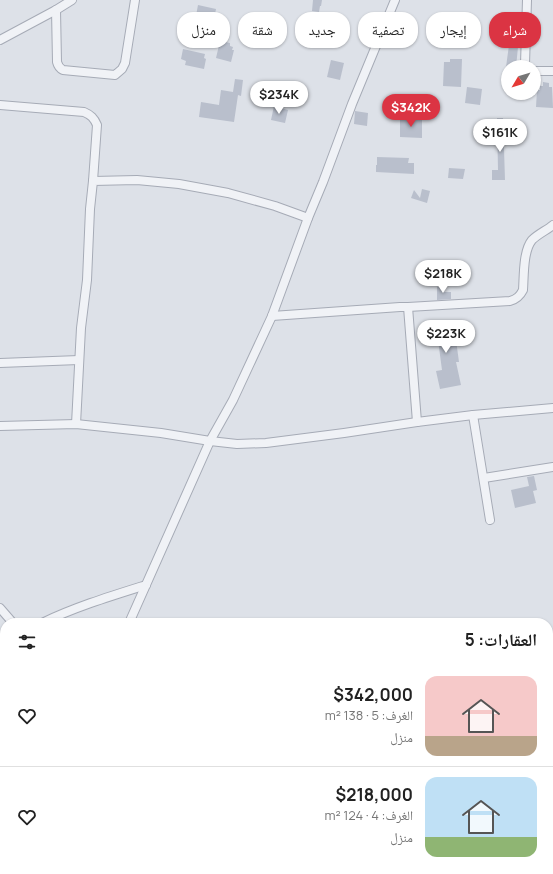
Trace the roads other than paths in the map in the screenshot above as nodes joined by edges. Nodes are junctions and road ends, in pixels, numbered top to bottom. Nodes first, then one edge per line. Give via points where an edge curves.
1 (135, 0) edge
2 (395, 0) edge
3 (527, 0) edge
4 (70, 1) edge
5 (56, 10) junction
6 (0, 40) edge
7 (525, 60) edge
8 (541, 71) edge
9 (553, 71) edge
10 (0, 105) edge
11 (93, 181) junction
12 (308, 218) junction
13 (553, 225) edge
14 (408, 307) junction
15 (272, 316) junction
16 (79, 360) junction
17 (0, 363) edge
18 (553, 408) edge
19 (473, 415) junction
20 (418, 422) junction
21 (76, 424) junction
22 (0, 426) edge
23 (210, 441) junction
24 (553, 467) edge
25 (484, 478) junction
26 (490, 520) dead end
27 (146, 585) junction
28 (0, 608) edge
29 (9, 618) edge
30 (52, 618) edge
31 (131, 618) edge
32 (264, 874) edge
33 (271, 874) edge
34 (284, 874) edge

1 - 5 street via 125,63 115,75 63,70 58,66
2 - 12 street
3 - 7 street
4 - 5 street
5 - 6 street
8 - 9 street
10 - 11 street via 90,114 97,125
11 - 12 street via 137,180 214,190 275,206
11 - 16 street
12 - 15 street
13 - 14 street via 529,245 523,290 517,299
14 - 15 street
14 - 20 street
15 - 23 street via 233,400
16 - 17 street
16 - 21 street
18 - 19 street
19 - 20 street
19 - 25 street
20 - 23 street via 266,443 237,444
21 - 22 street
21 - 23 street
23 - 27 street
24 - 25 street
25 - 26 street
27 - 30 street
27 - 31 street
28 - 29 street
32 - 33 street
33 - 34 street

